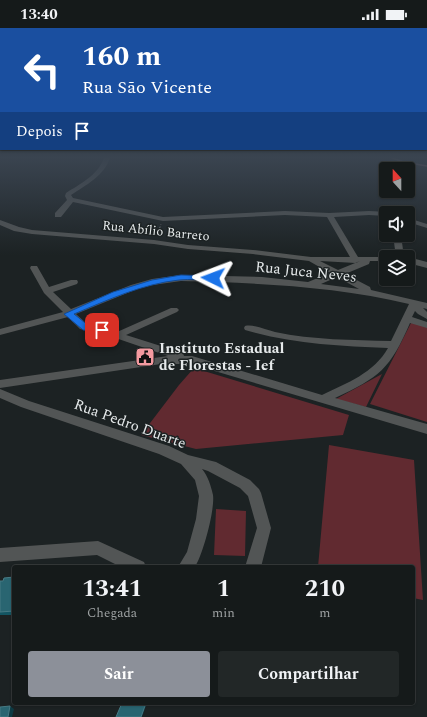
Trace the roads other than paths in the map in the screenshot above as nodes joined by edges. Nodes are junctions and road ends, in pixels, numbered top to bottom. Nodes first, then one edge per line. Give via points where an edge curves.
1 (75, 190) edge
2 (71, 200) junction
3 (58, 214) dead end
4 (379, 214) edge
5 (329, 215) junction
6 (0, 222) edge
7 (415, 222) edge
8 (427, 226) edge
9 (311, 259) junction
10 (375, 259) junction
11 (379, 259) edge
12 (356, 260) junction
13 (415, 262) edge
14 (427, 265) edge
15 (34, 268) dead end
16 (336, 274) junction
17 (74, 282) dead end
18 (309, 285) junction
19 (46, 291) junction
20 (378, 294) junction
21 (414, 303) junction
22 (427, 306) edge
23 (174, 310) dead end
24 (68, 314) junction
25 (427, 316) edge
26 (407, 318) junction
27 (427, 325) edge
28 (248, 328) dead end
29 (0, 333) edge
30 (116, 336) junction
31 (394, 345) junction
32 (192, 360) junction
33 (0, 384) edge
34 (0, 393) edge
35 (324, 399) junction
36 (427, 429) edge
37 (186, 460) junction
38 (0, 555) edge
39 (134, 565) edge
40 (187, 565) edge
41 (253, 565) edge

1 - 2 street via 68,194
2 - 3 street
2 - 5 street via 163,219 285,213
4 - 5 street
5 - 12 street
6 - 9 street, Rua Abílio Barreto via 32,232
7 - 8 street
9 - 12 street, Rua Abílio Barreto
9 - 16 street
10 - 11 street, Rua Abílio Barreto
10 - 12 street, Rua Abílio Barreto
10 - 16 street
13 - 14 street
15 - 19 street
16 - 18 street
16 - 20 street
17 - 19 street
18 - 20 street, Rua Juca Neves
18 - 24 street, Rua Juca Neves via 262,280 181,278 134,287
19 - 24 street
20 - 21 street
21 - 22 street
21 - 25 street
21 - 26 street
23 - 30 street
24 - 29 street, Rua Juca Neves
24 - 30 street via 86,328 102,330
26 - 27 street
26 - 31 street
28 - 31 street via 278,337 300,340
30 - 32 street
31 - 35 street via 380,368
32 - 33 street via 161,360
32 - 35 street
34 - 37 street, Rua Pedro Duarte
35 - 36 street
37 - 40 street, Rua Pedro Duarte via 201,478 206,496 194,555
37 - 41 street via 211,466 245,484 254,493 264,528
38 - 39 street via 98,548

